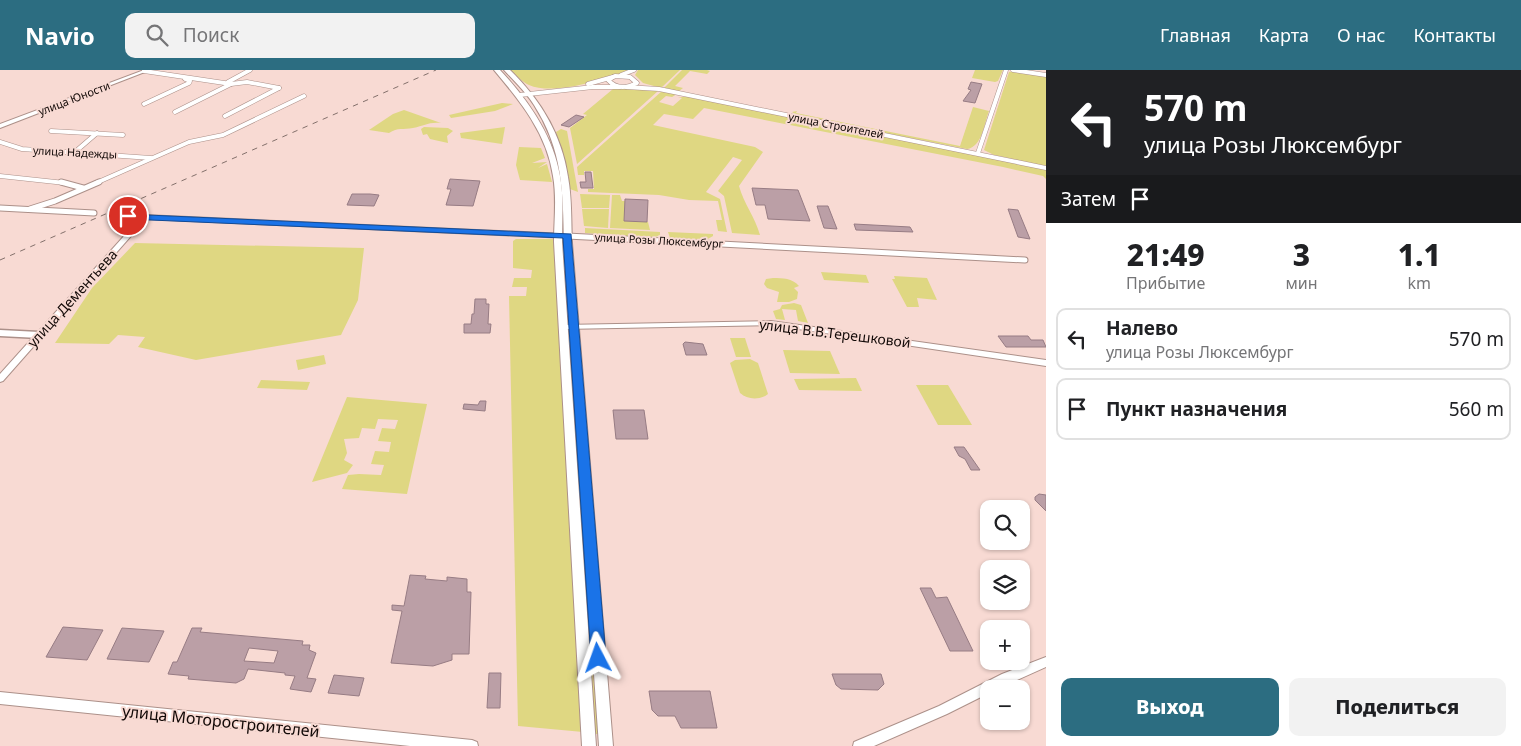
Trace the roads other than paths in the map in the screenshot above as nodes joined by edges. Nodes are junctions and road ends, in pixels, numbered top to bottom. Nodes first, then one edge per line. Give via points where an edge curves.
1 (250, 70) edge
2 (497, 70) edge
3 (507, 70) edge
4 (634, 70) edge
5 (1006, 70) edge
6 (1013, 70) edge
7 (146, 71) edge
8 (1046, 75) edge
9 (177, 76) junction
10 (614, 77) junction
11 (635, 80) junction
12 (229, 83) junction
13 (620, 87) junction
14 (626, 87) junction
15 (653, 88) junction
16 (529, 94) junction
17 (520, 95) junction
18 (304, 96) dead end
19 (144, 104) dead end
20 (175, 112) dead end
21 (225, 116) dead end
22 (0, 126) edge
23 (51, 131) dead end
24 (97, 133) junction
25 (122, 135) dead end
26 (0, 142) edge
27 (75, 152) junction
28 (978, 153) junction
29 (151, 158) junction
30 (1046, 168) edge
31 (0, 176) edge
32 (83, 188) junction
33 (0, 208) edge
34 (30, 209) junction
35 (94, 213) dead end
36 (112, 215) dead end
37 (144, 217) junction
38 (563, 236) junction
39 (1025, 260) dead end
40 (569, 327) junction
41 (0, 333) edge
42 (39, 335) junction
43 (1046, 363) edge
44 (0, 379) edge
45 (1046, 662) edge
46 (0, 698) edge
47 (472, 746) edge
48 (589, 746) edge
49 (606, 746) edge
50 (860, 746) edge

1 - 12 street
2 - 17 main road
3 - 16 main road
4 - 10 street
4 - 11 street
5 - 28 street
6 - 8 street
7 - 9 street
7 - 22 street, улица Юности
9 - 12 street
9 - 19 street via 190,81
10 - 11 street
10 - 13 street via 608,82
10 - 16 street
11 - 14 street via 635,85
11 - 15 street
12 - 20 street
12 - 21 street via 247,82 279,88
13 - 14 street, улица Строителей
13 - 16 street
14 - 15 street, улица Строителей
15 - 28 street, улица Строителей
16 - 17 street
16 - 38 main road via 551,131 563,166 566,189
17 - 38 main road via 539,127 555,167
18 - 29 street via 225,136 202,138
23 - 24 street
24 - 25 street
24 - 27 street
26 - 27 street, улица Надежды via 22,149
27 - 29 street, улица Надежды
28 - 30 street, улица Строителей
29 - 32 street
31 - 32 street via 58,181
32 - 34 street via 50,204
33 - 34 street
34 - 35 street
36 - 37 street, улица Розы Люксембург
37 - 38 street, улица Розы Люксембург
37 - 42 street, улица Дементьева
38 - 39 street, улица Розы Люксембург
38 - 40 main road
40 - 43 street, улица В.В.Терешковой via 771,323
40 - 48 main road
40 - 49 main road
41 - 42 street
42 - 44 street, улица Дементьева
45 - 50 street
46 - 47 street, улица Моторостроителей

